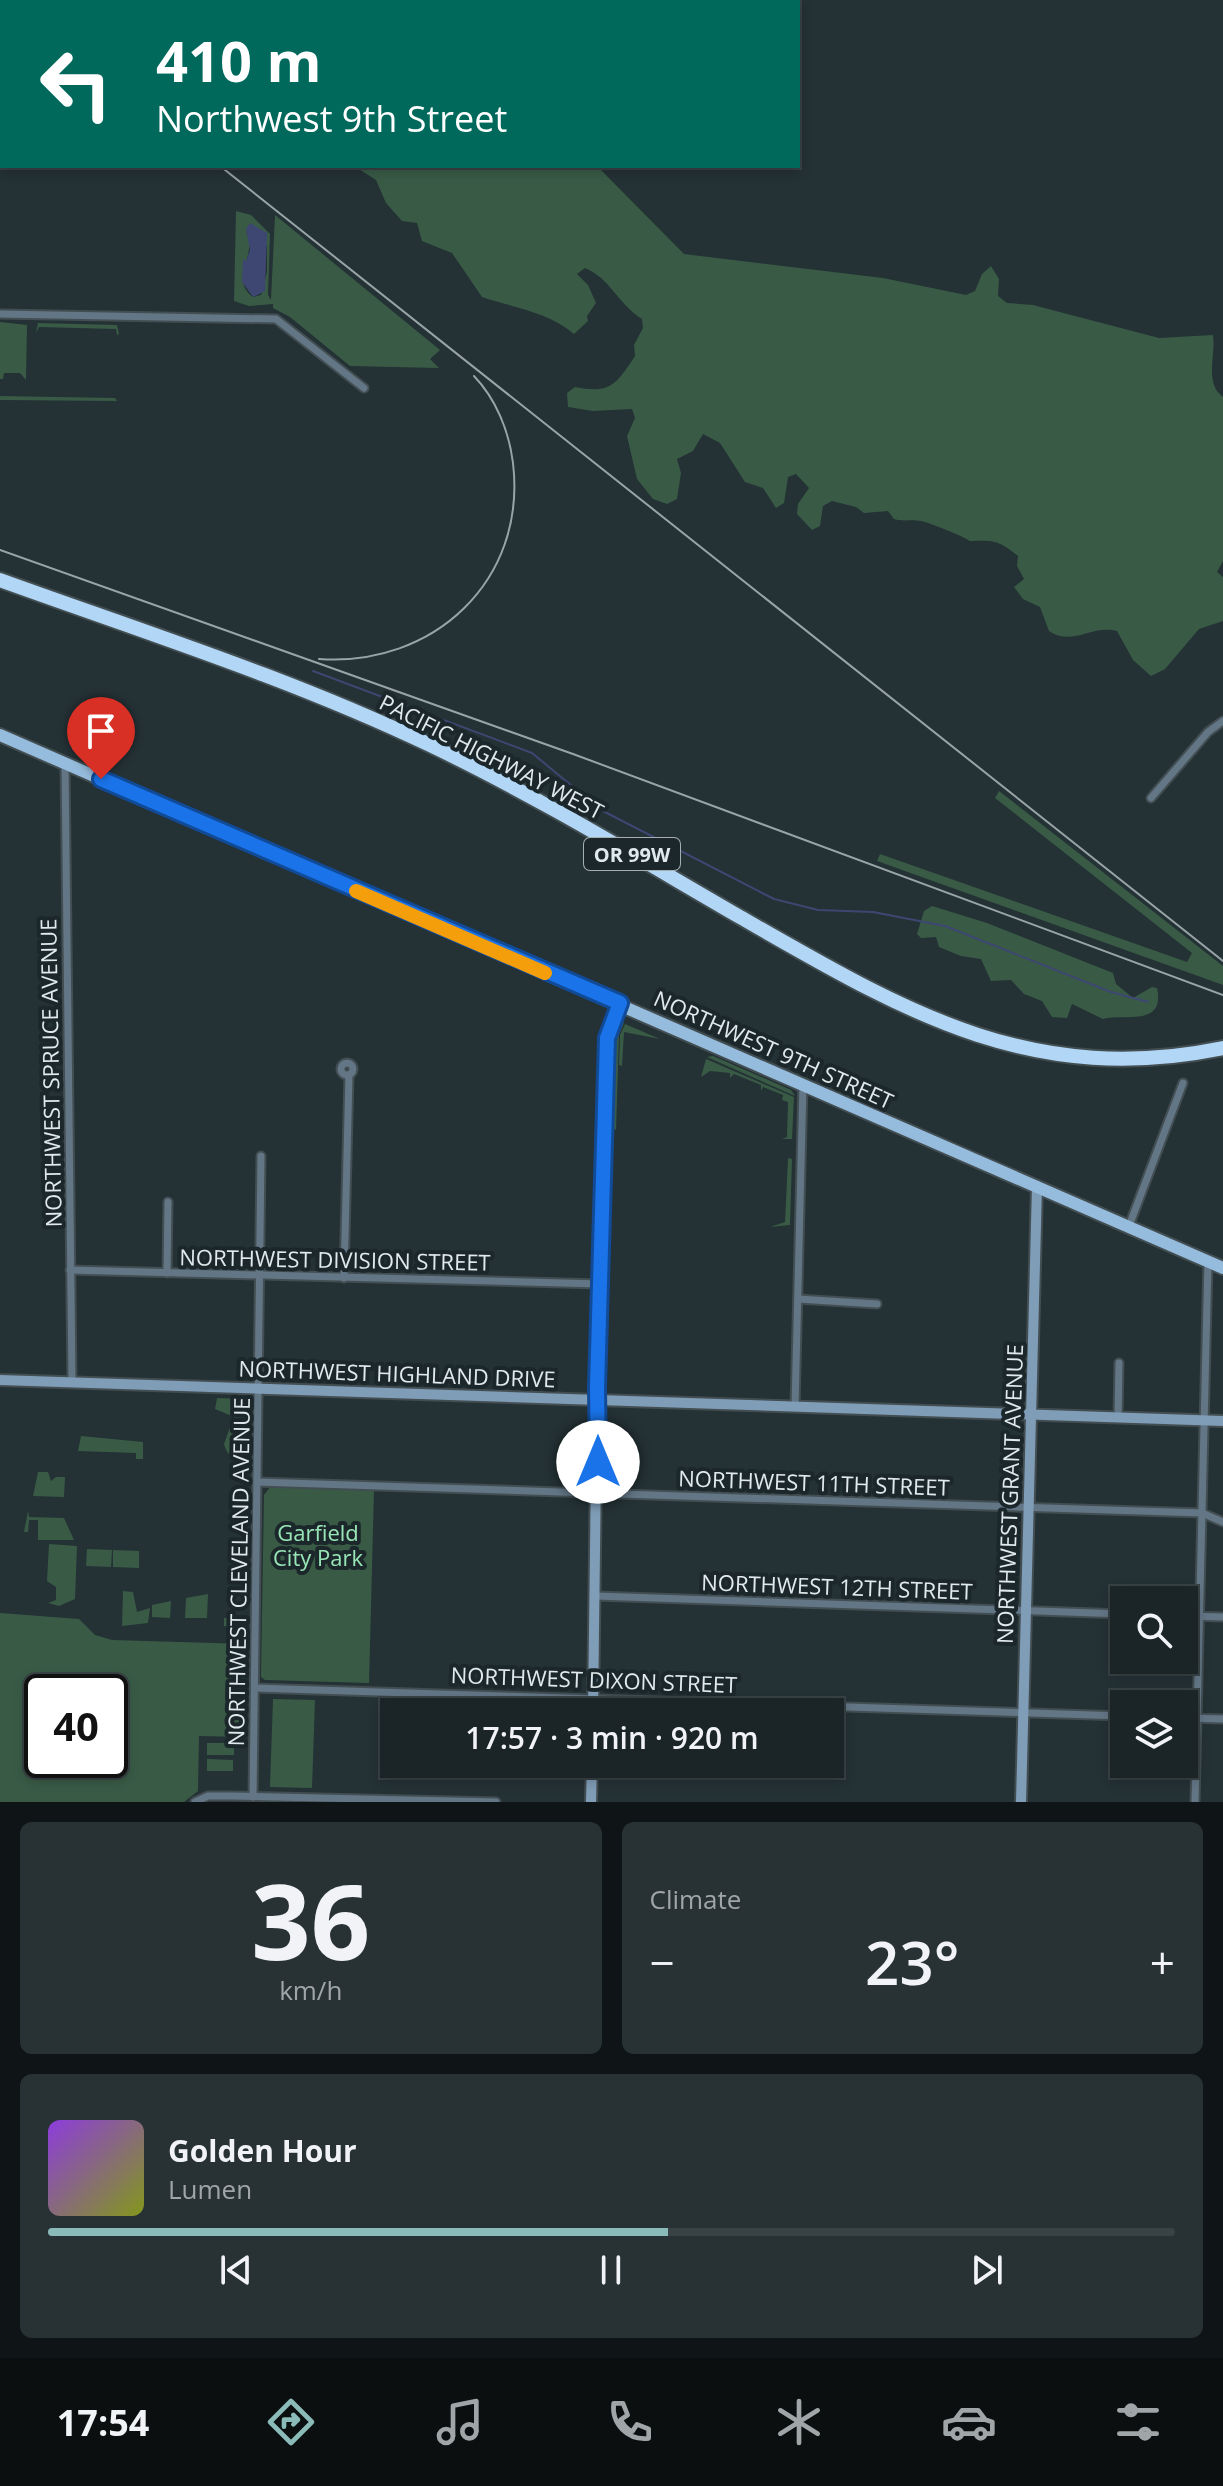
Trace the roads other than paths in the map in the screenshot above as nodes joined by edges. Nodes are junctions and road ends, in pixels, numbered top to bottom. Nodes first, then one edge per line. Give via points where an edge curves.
1 (0, 314) edge
2 (364, 388) dead end
3 (0, 580) edge
4 (1223, 721) edge
5 (0, 735) edge
6 (65, 764) junction
7 (1151, 798) dead end
8 (620, 1003) junction
9 (1223, 1048) edge
10 (349, 1075) dead end
11 (1183, 1083) dead end
12 (803, 1084) junction
13 (261, 1156) dead end
14 (1037, 1186) junction
15 (168, 1202) dead end
16 (1129, 1226) junction
17 (1208, 1261) junction
18 (1223, 1268) edge
19 (70, 1270) junction
20 (167, 1273) junction
21 (260, 1275) junction
22 (344, 1278) junction
23 (600, 1284) junction
24 (798, 1299) junction
25 (877, 1304) dead end
26 (1119, 1363) dead end
27 (0, 1380) edge
28 (72, 1382) junction
29 (259, 1389) junction
30 (599, 1400) junction
31 (795, 1407) junction
32 (1032, 1416) junction
33 (1118, 1418) junction
34 (1204, 1420) junction
35 (1223, 1421) edge
36 (257, 1482) junction
37 (598, 1493) junction
38 (1029, 1508) junction
39 (1202, 1513) junction
40 (1223, 1522) edge
41 (596, 1596) junction
42 (1027, 1610) junction
43 (1110, 1613) edge
44 (1199, 1616) junction
45 (1223, 1617) edge
46 (255, 1688) junction
47 (1198, 1690) edge
48 (594, 1697) junction
49 (1024, 1712) junction
50 (1110, 1715) edge
51 (1198, 1718) edge
52 (1223, 1719) edge
53 (592, 1778) edge
54 (1196, 1778) edge
55 (253, 1797) junction
56 (195, 1802) edge
57 (496, 1802) edge
58 (591, 1802) edge
59 (1021, 1802) edge
60 (1195, 1802) edge

1 - 2 street via 276,319
3 - 9 highway, PACIFIC HIGHWAY WEST / OR 99W via 283,682 430,745 855,982 953,1029 1029,1050 1118,1060
4 - 7 street
5 - 6 main road, NORTHWEST 9TH STREET
6 - 8 main road, NORTHWEST 9TH STREET
6 - 19 street, NORTHWEST SPRUCE AVENUE
8 - 12 main road, NORTHWEST 9TH STREET
8 - 23 street via 607,1038
10 - 22 street
11 - 16 street
12 - 14 main road, NORTHWEST 9TH STREET
12 - 24 street
13 - 21 street, NORTHWEST CLEVELAND AVENUE
14 - 16 main road, NORTHWEST 9TH STREET
14 - 32 street, NORTHWEST GRANT AVENUE
15 - 20 street
16 - 17 main road, NORTHWEST 9TH STREET
17 - 18 main road, NORTHWEST 9TH STREET
17 - 34 street
19 - 20 street, NORTHWEST DIVISION STREET
19 - 28 street, NORTHWEST SPRUCE AVENUE
20 - 21 street, NORTHWEST DIVISION STREET
21 - 22 street, NORTHWEST DIVISION STREET
21 - 29 street, NORTHWEST CLEVELAND AVENUE
22 - 23 street, NORTHWEST DIVISION STREET
23 - 30 street
24 - 25 street
24 - 31 street
26 - 33 street
27 - 28 street, NORTHWEST HIGHLAND DRIVE
28 - 29 street, NORTHWEST HIGHLAND DRIVE
29 - 30 street, NORTHWEST HIGHLAND DRIVE
29 - 36 street, NORTHWEST CLEVELAND AVENUE
30 - 31 street, NORTHWEST HIGHLAND DRIVE
30 - 37 street
31 - 32 street, NORTHWEST HIGHLAND DRIVE
32 - 33 street, NORTHWEST HIGHLAND DRIVE
32 - 38 street, NORTHWEST GRANT AVENUE
33 - 34 street, NORTHWEST HIGHLAND DRIVE
34 - 35 street, NORTHWEST HIGHLAND DRIVE
34 - 39 street
36 - 37 street, NORTHWEST 11TH STREET
36 - 46 street, NORTHWEST CLEVELAND AVENUE
37 - 38 street, NORTHWEST 11TH STREET
37 - 41 street
38 - 39 street, NORTHWEST 11TH STREET
38 - 42 street, NORTHWEST GRANT AVENUE
39 - 40 street, NORTHWEST 11TH STREET
39 - 44 street
41 - 42 street, NORTHWEST 12TH STREET
41 - 48 street
42 - 43 street, NORTHWEST 12TH STREET
42 - 49 street, NORTHWEST GRANT AVENUE
44 - 45 street
44 - 47 street
46 - 48 street, NORTHWEST DIXON STREET
46 - 55 street, NORTHWEST CLEVELAND AVENUE
48 - 49 street, NORTHWEST DIXON STREET
49 - 50 street, NORTHWEST DIXON STREET
49 - 59 street, NORTHWEST GRANT AVENUE
51 - 52 street
53 - 58 street
54 - 60 street
55 - 56 street via 208,1796
55 - 57 street

